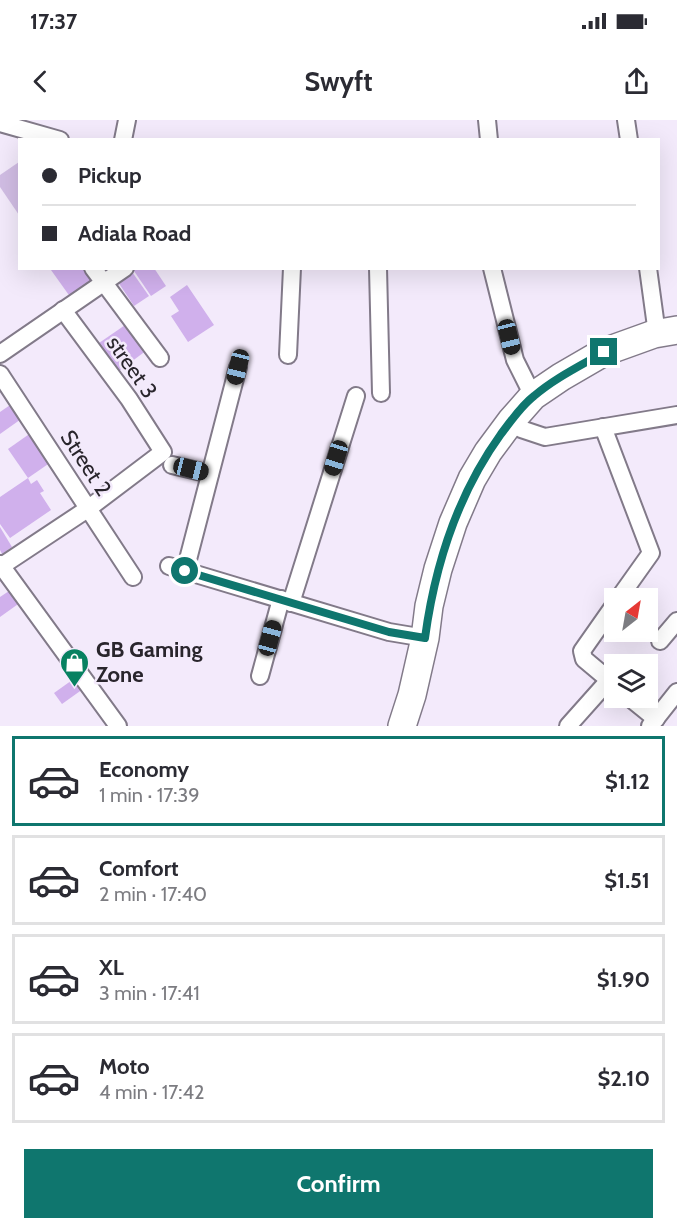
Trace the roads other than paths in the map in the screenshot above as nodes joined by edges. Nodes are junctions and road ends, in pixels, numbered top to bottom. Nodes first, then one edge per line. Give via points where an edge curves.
1 (127, 120) edge
2 (487, 120) edge
3 (626, 120) edge
4 (0, 123) edge
5 (21, 124) edge
6 (55, 138) edge
7 (123, 138) edge
8 (489, 138) edge
9 (629, 138) edge
10 (94, 270) edge
11 (122, 270) edge
12 (292, 270) edge
13 (378, 270) edge
14 (492, 270) edge
15 (649, 270) edge
16 (104, 283) junction
17 (63, 310) junction
18 (670, 335) edge
19 (0, 354) edge
20 (288, 355) dead end
21 (160, 358) dead end
22 (238, 367) dead end
23 (0, 374) edge
24 (381, 393) dead end
25 (356, 396) dead end
26 (533, 396) junction
27 (677, 415) edge
28 (603, 427) junction
29 (520, 429) junction
30 (167, 458) junction
31 (210, 474) junction
32 (89, 508) junction
33 (1, 566) edge
34 (134, 577) dead end
35 (626, 588) edge
36 (286, 601) junction
37 (604, 620) edge
38 (677, 621) edge
39 (425, 638) junction
40 (660, 640) dead end
41 (260, 676) dead end
42 (604, 676) edge
43 (604, 691) edge
44 (677, 692) edge
45 (640, 708) edge
46 (653, 722) edge
47 (118, 726) edge
48 (402, 726) edge
49 (415, 726) edge
50 (568, 726) edge

1 - 7 street
2 - 8 street
3 - 9 street
4 - 5 street
5 - 6 street
10 - 16 street
11 - 16 street
12 - 20 street
13 - 24 street
14 - 26 street via 515,360
15 - 18 street
16 - 17 street
16 - 21 street
17 - 19 street
17 - 30 street, street 3
18 - 26 main road via 604,352
18 - 29 main road via 657,346 609,363 568,388 542,406
22 - 31 street
23 - 32 street, Street 2
25 - 36 street
26 - 39 main road via 472,479 438,569
27 - 28 street
28 - 29 street via 545,437
28 - 35 street via 651,554
29 - 49 main road via 483,484 465,527 449,573 434,657
30 - 31 street
30 - 32 street
31 - 36 street via 177,568
32 - 33 street
32 - 34 street, Street 2
33 - 47 street
36 - 39 street via 389,632
36 - 41 street
37 - 42 street via 582,651 584,660
38 - 40 street
39 - 48 main road
43 - 50 street
44 - 46 street
45 - 46 street

